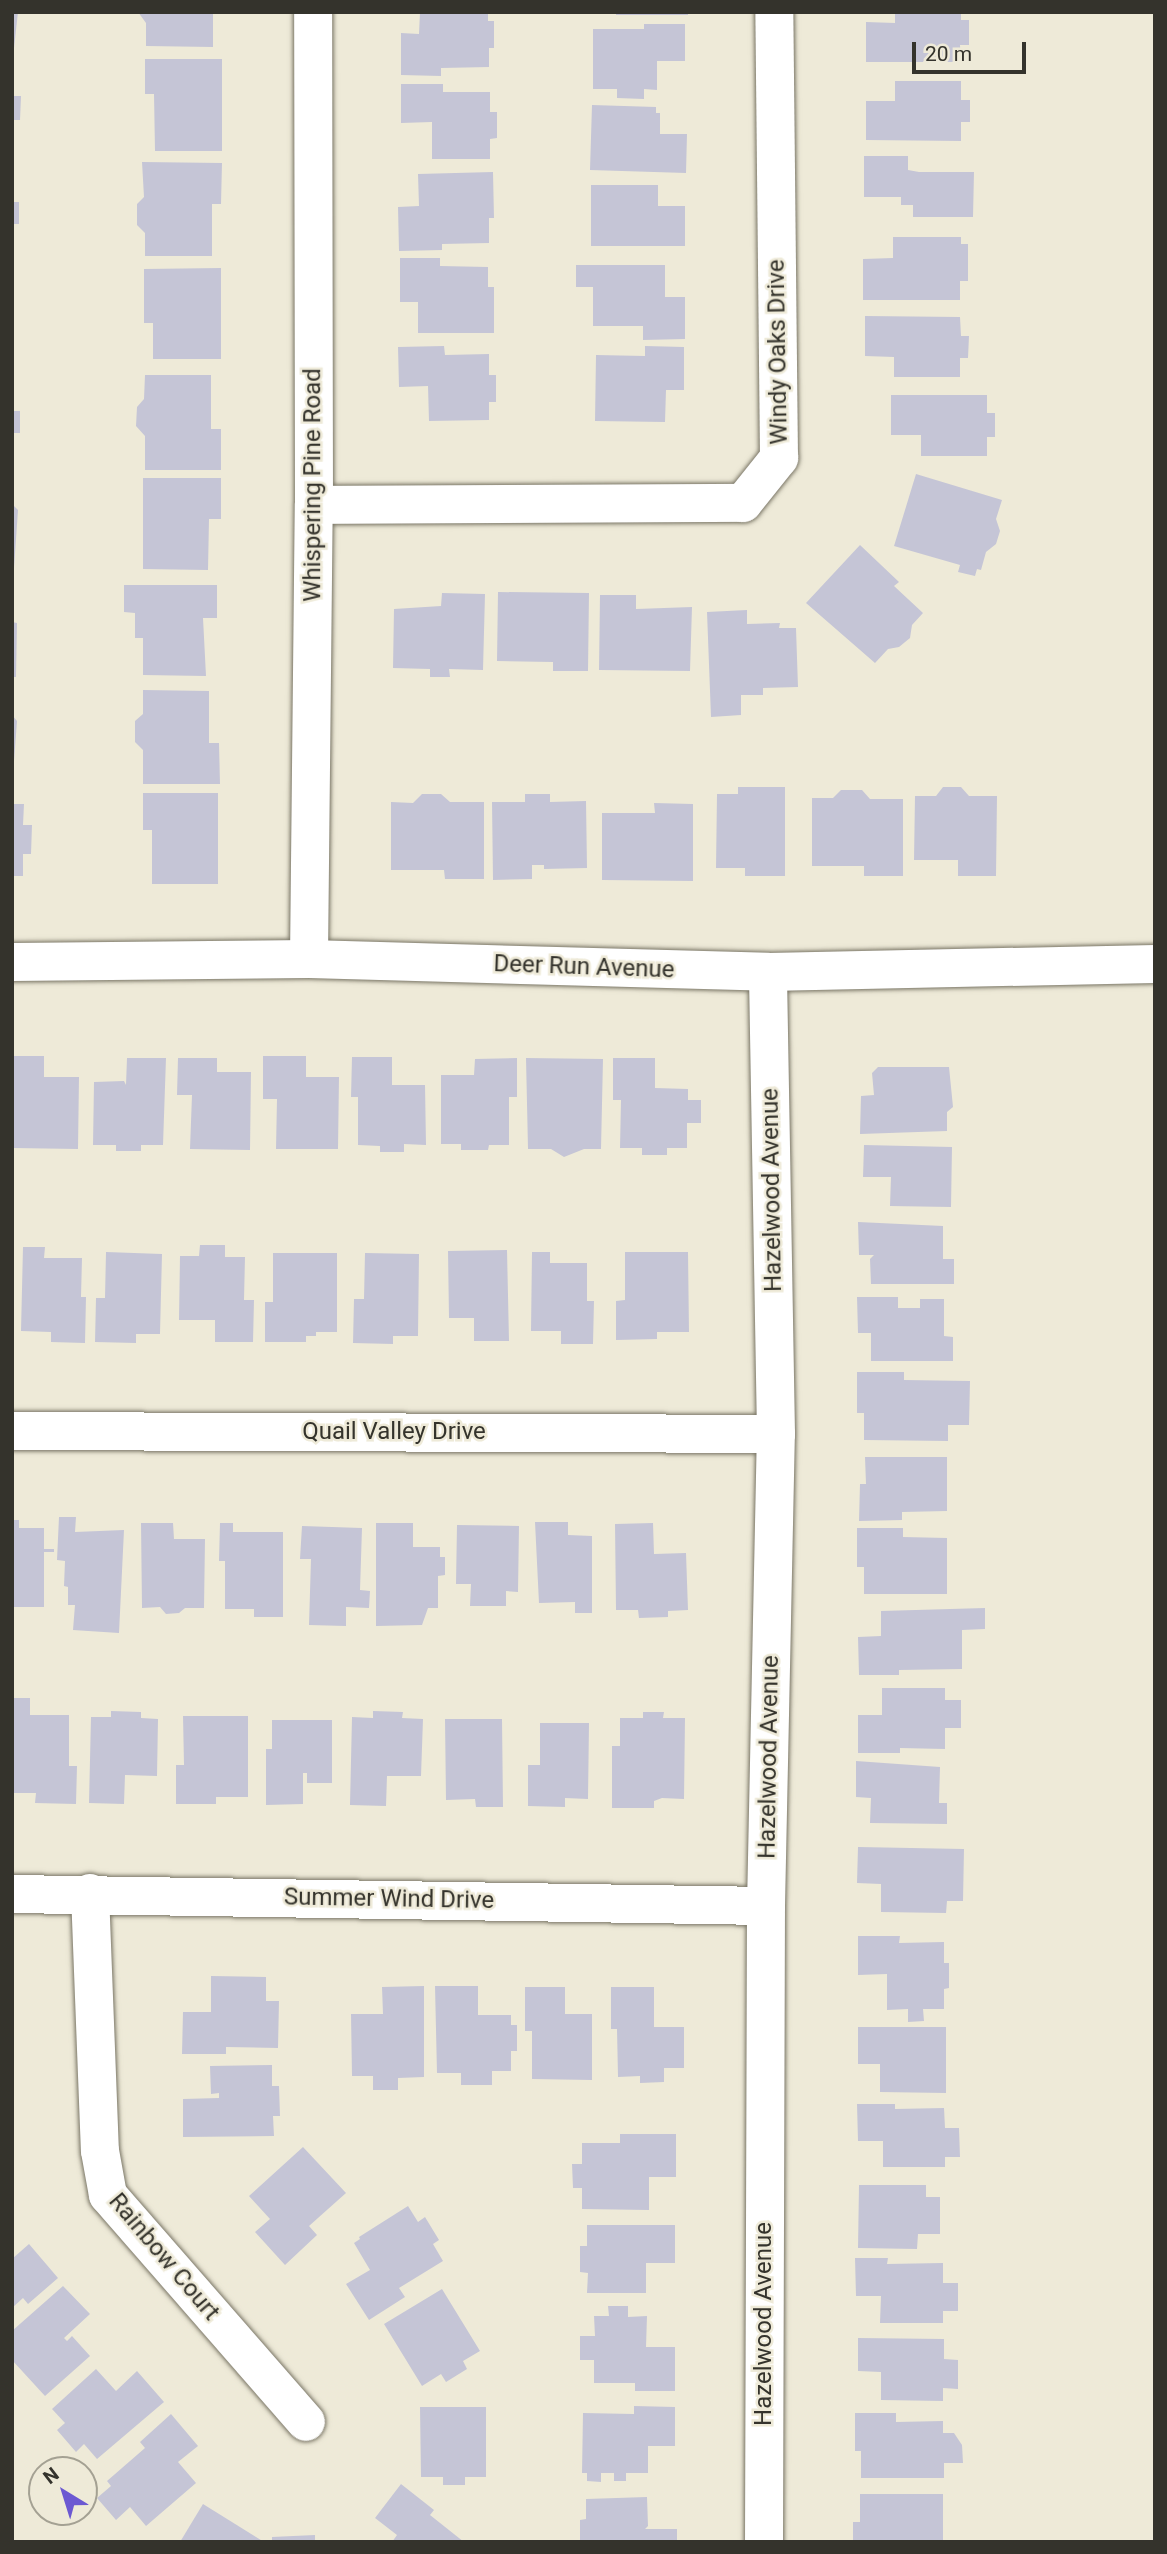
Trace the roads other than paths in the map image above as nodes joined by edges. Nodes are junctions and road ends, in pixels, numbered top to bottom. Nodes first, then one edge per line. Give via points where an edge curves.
1 (313, 12) edge
2 (774, 12) edge
3 (314, 505) junction
4 (309, 959) junction
5 (12, 962) edge
6 (1155, 964) edge
7 (768, 972) junction
8 (12, 1431) edge
9 (776, 1434) junction
10 (90, 1893) junction
11 (12, 1894) edge
12 (766, 1906) junction
13 (306, 2422) dead end
14 (764, 2542) edge

1 - 3 street, Whispering Pine Road
2 - 3 street, Windy Oaks Drive via 779,458 743,503
3 - 4 street, Whispering Pine Road
4 - 5 street, Deer Run Avenue
4 - 7 street, Deer Run Avenue
6 - 7 street, Deer Run Avenue
7 - 9 street, Hazelwood Avenue
8 - 9 street, Quail Valley Drive
9 - 12 street, Hazelwood Avenue
10 - 11 street, Summer Wind Drive
10 - 12 street, Summer Wind Drive
10 - 13 street, Rainbow Court via 100,2151 108,2195
12 - 14 street, Hazelwood Avenue

